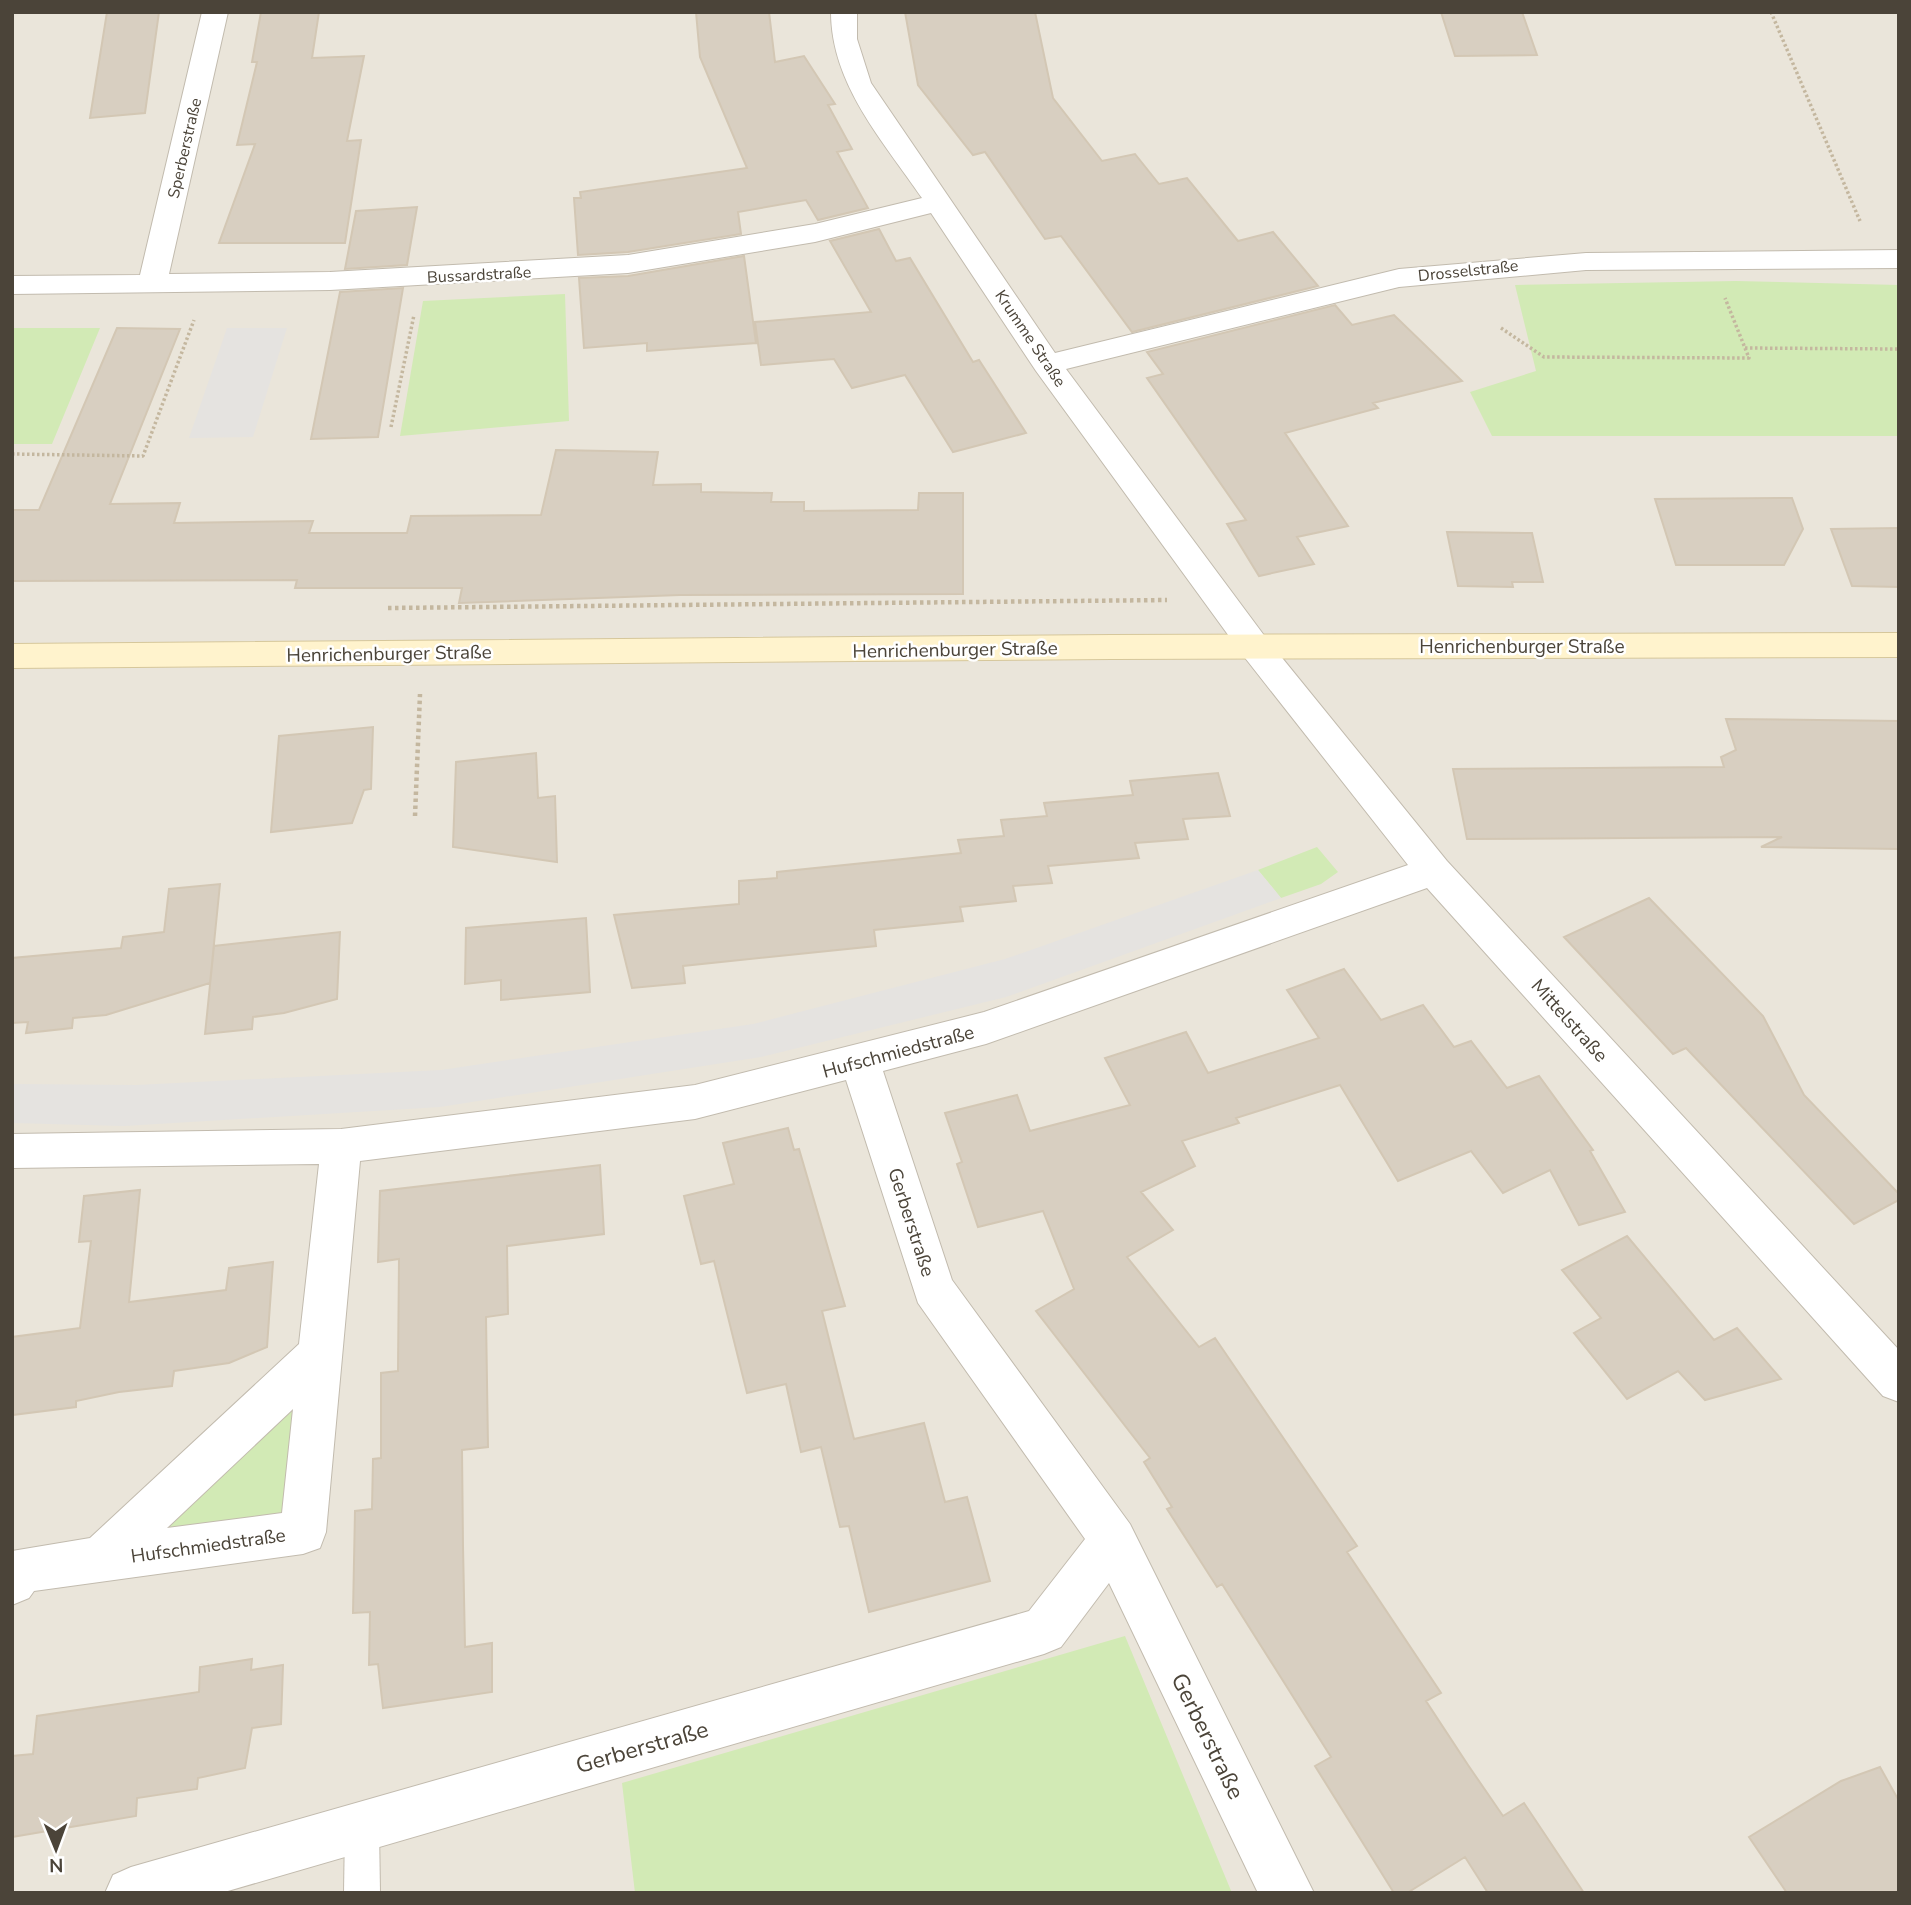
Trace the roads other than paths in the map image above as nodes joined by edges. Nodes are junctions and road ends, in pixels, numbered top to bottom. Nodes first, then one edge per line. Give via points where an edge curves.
1 (215, 12) edge
2 (844, 12) edge
3 (940, 202) junction
4 (1887, 259) edge
5 (12, 285) edge
6 (152, 285) junction
7 (1047, 364) junction
8 (1254, 646) junction
9 (1899, 646) edge
10 (12, 656) edge
11 (1434, 871) junction
12 (860, 1062) junction
13 (341, 1146) junction
14 (12, 1152) edge
15 (321, 1353) junction
16 (1899, 1382) edge
17 (1113, 1540) junction
18 (101, 1559) junction
19 (12, 1582) edge
20 (362, 1828) junction
21 (131, 1893) edge
22 (362, 1893) edge
23 (1288, 1893) edge

1 - 6 street, Sperberstraße
2 - 3 street, Krumme Straße via 844,39 858,83
3 - 6 street, Bussardstraße via 814,233 691,255 550,270
3 - 7 street, Krumme Straße
4 - 7 street, Drosselstraße via 1602,259 1485,267 1399,278
5 - 6 street, Bussardstraße
7 - 8 street, Krumme Straße
8 - 9 main road, Henrichenburger Straße
8 - 10 main road, Henrichenburger Straße
8 - 11 street, Mittelstraße
11 - 12 street, Hufschmiedstraße via 986,1028
11 - 16 street, Mittelstraße
12 - 13 street, Hufschmiedstraße via 695,1102
12 - 17 street, Gerberstraße via 933,1289
13 - 14 street, Hufschmiedstraße
13 - 15 street, Hufschmiedstraße
15 - 18 street, Hufschmiedstraße
15 - 18 street, Hufschmiedstraße via 303,1532
17 - 20 street, Gerberstraße via 1044,1630
17 - 23 street, Gerberstraße
18 - 19 street, Hufschmiedstraße via 21,1570
20 - 21 street, Gerberstraße
20 - 22 lane

